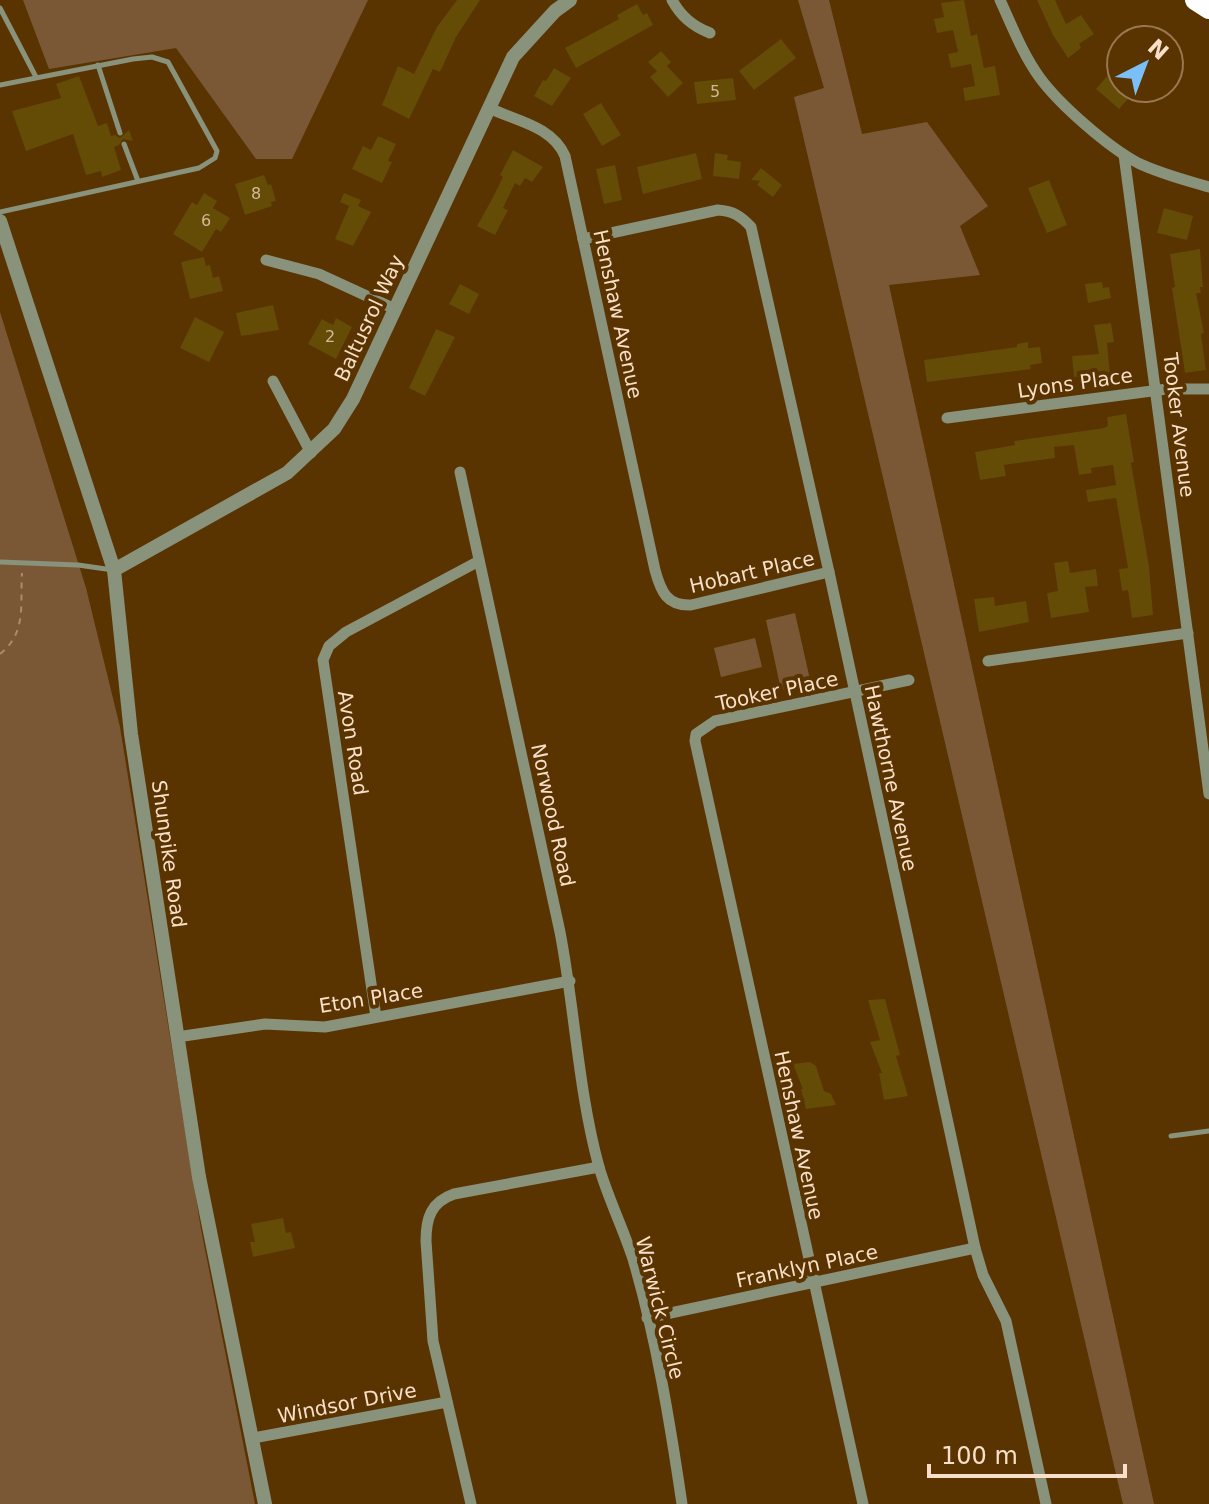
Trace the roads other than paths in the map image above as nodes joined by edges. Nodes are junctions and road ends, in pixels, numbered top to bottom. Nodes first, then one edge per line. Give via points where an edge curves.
1 (570, 0) edge
2 (672, 0) edge
3 (1000, 0) edge
4 (1195, 0) edge
5 (0, 8) edge
6 (1209, 9) edge
7 (710, 33) dead end
8 (98, 65) junction
9 (36, 77) junction
10 (0, 85) edge
11 (489, 108) junction
12 (120, 133) dead end
13 (124, 144) dead end
14 (1124, 155) junction
15 (138, 181) junction
16 (1209, 187) edge
17 (0, 212) edge
18 (0, 221) edge
19 (583, 239) junction
20 (266, 260) dead end
21 (395, 309) junction
22 (273, 381) dead end
23 (1209, 389) edge
24 (1157, 390) junction
25 (947, 418) dead end
26 (311, 453) junction
27 (460, 472) dead end
28 (479, 561) junction
29 (0, 562) edge
30 (114, 570) junction
31 (655, 570) joint
32 (829, 572) junction
33 (1188, 633) junction
34 (988, 661) dead end
35 (909, 680) dead end
36 (854, 692) junction
37 (701, 774) joint
38 (1209, 794) edge
39 (570, 981) junction
40 (376, 1017) junction
41 (177, 1037) junction
42 (1209, 1131) edge
43 (1171, 1136) dead end
44 (599, 1167) junction
45 (975, 1248) junction
46 (813, 1284) junction
47 (647, 1318) junction
48 (447, 1402) junction
49 (253, 1438) junction
50 (265, 1504) edge
51 (471, 1504) edge
52 (682, 1504) edge
53 (863, 1504) edge
54 (1046, 1504) edge

1 - 11 street, Baltusrol Way via 513,57
2 - 7 street via 694,26
3 - 14 street via 1039,77
4 - 6 highway
5 - 9 lane
8 - 9 lane
8 - 12 lane
8 - 15 lane via 152,57 168,62 217,151 199,168
9 - 10 lane
11 - 19 street, Henshaw Avenue via 560,144
11 - 21 street, Baltusrol Way
13 - 15 lane
14 - 16 street
14 - 24 street, Tooker Avenue
15 - 17 lane
18 - 30 street, Shunpike Road
19 - 31 street, Henshaw Avenue
19 - 32 street, Hawthorne Avenue via 718,210 731,211 751,227
20 - 21 street via 319,274
21 - 26 street, Baltusrol Way via 353,399
22 - 26 street
23 - 24 street, Lyons Place
24 - 25 street, Lyons Place
24 - 33 street, Tooker Avenue
26 - 30 street, Baltusrol Way via 287,473
27 - 28 street, Norwood Road
28 - 39 street, Norwood Road
28 - 40 street, Avon Road via 346,632 329,646 323,660
29 - 30 lane
30 - 41 street, Shunpike Road via 131,734
31 - 32 street, Hobart Place via 668,601 681,606
32 - 36 street, Hawthorne Avenue
33 - 34 street
33 - 38 street, Tooker Avenue
35 - 36 street, Tooker Place
36 - 37 street, Tooker Place via 703,726 695,741
36 - 45 street, Hawthorne Avenue
37 - 46 street, Henshaw Avenue
39 - 40 street, Eton Place
39 - 44 street, Norwood Road via 581,1080
40 - 41 street, Eton Place via 325,1027 265,1024
41 - 49 street, Shunpike Road via 199,1177
42 - 43 lane
44 - 47 street, Warwick Circle
44 - 48 street via 454,1194 431,1210 426,1224 428,1294
45 - 46 street, Franklyn Place
45 - 54 street, Hawthorne Avenue via 1006,1321
46 - 47 street, Franklyn Place
46 - 53 street, Henshaw Avenue
47 - 52 street, Warwick Circle
48 - 49 street, Windsor Drive
48 - 51 street
49 - 50 street, Shunpike Road

